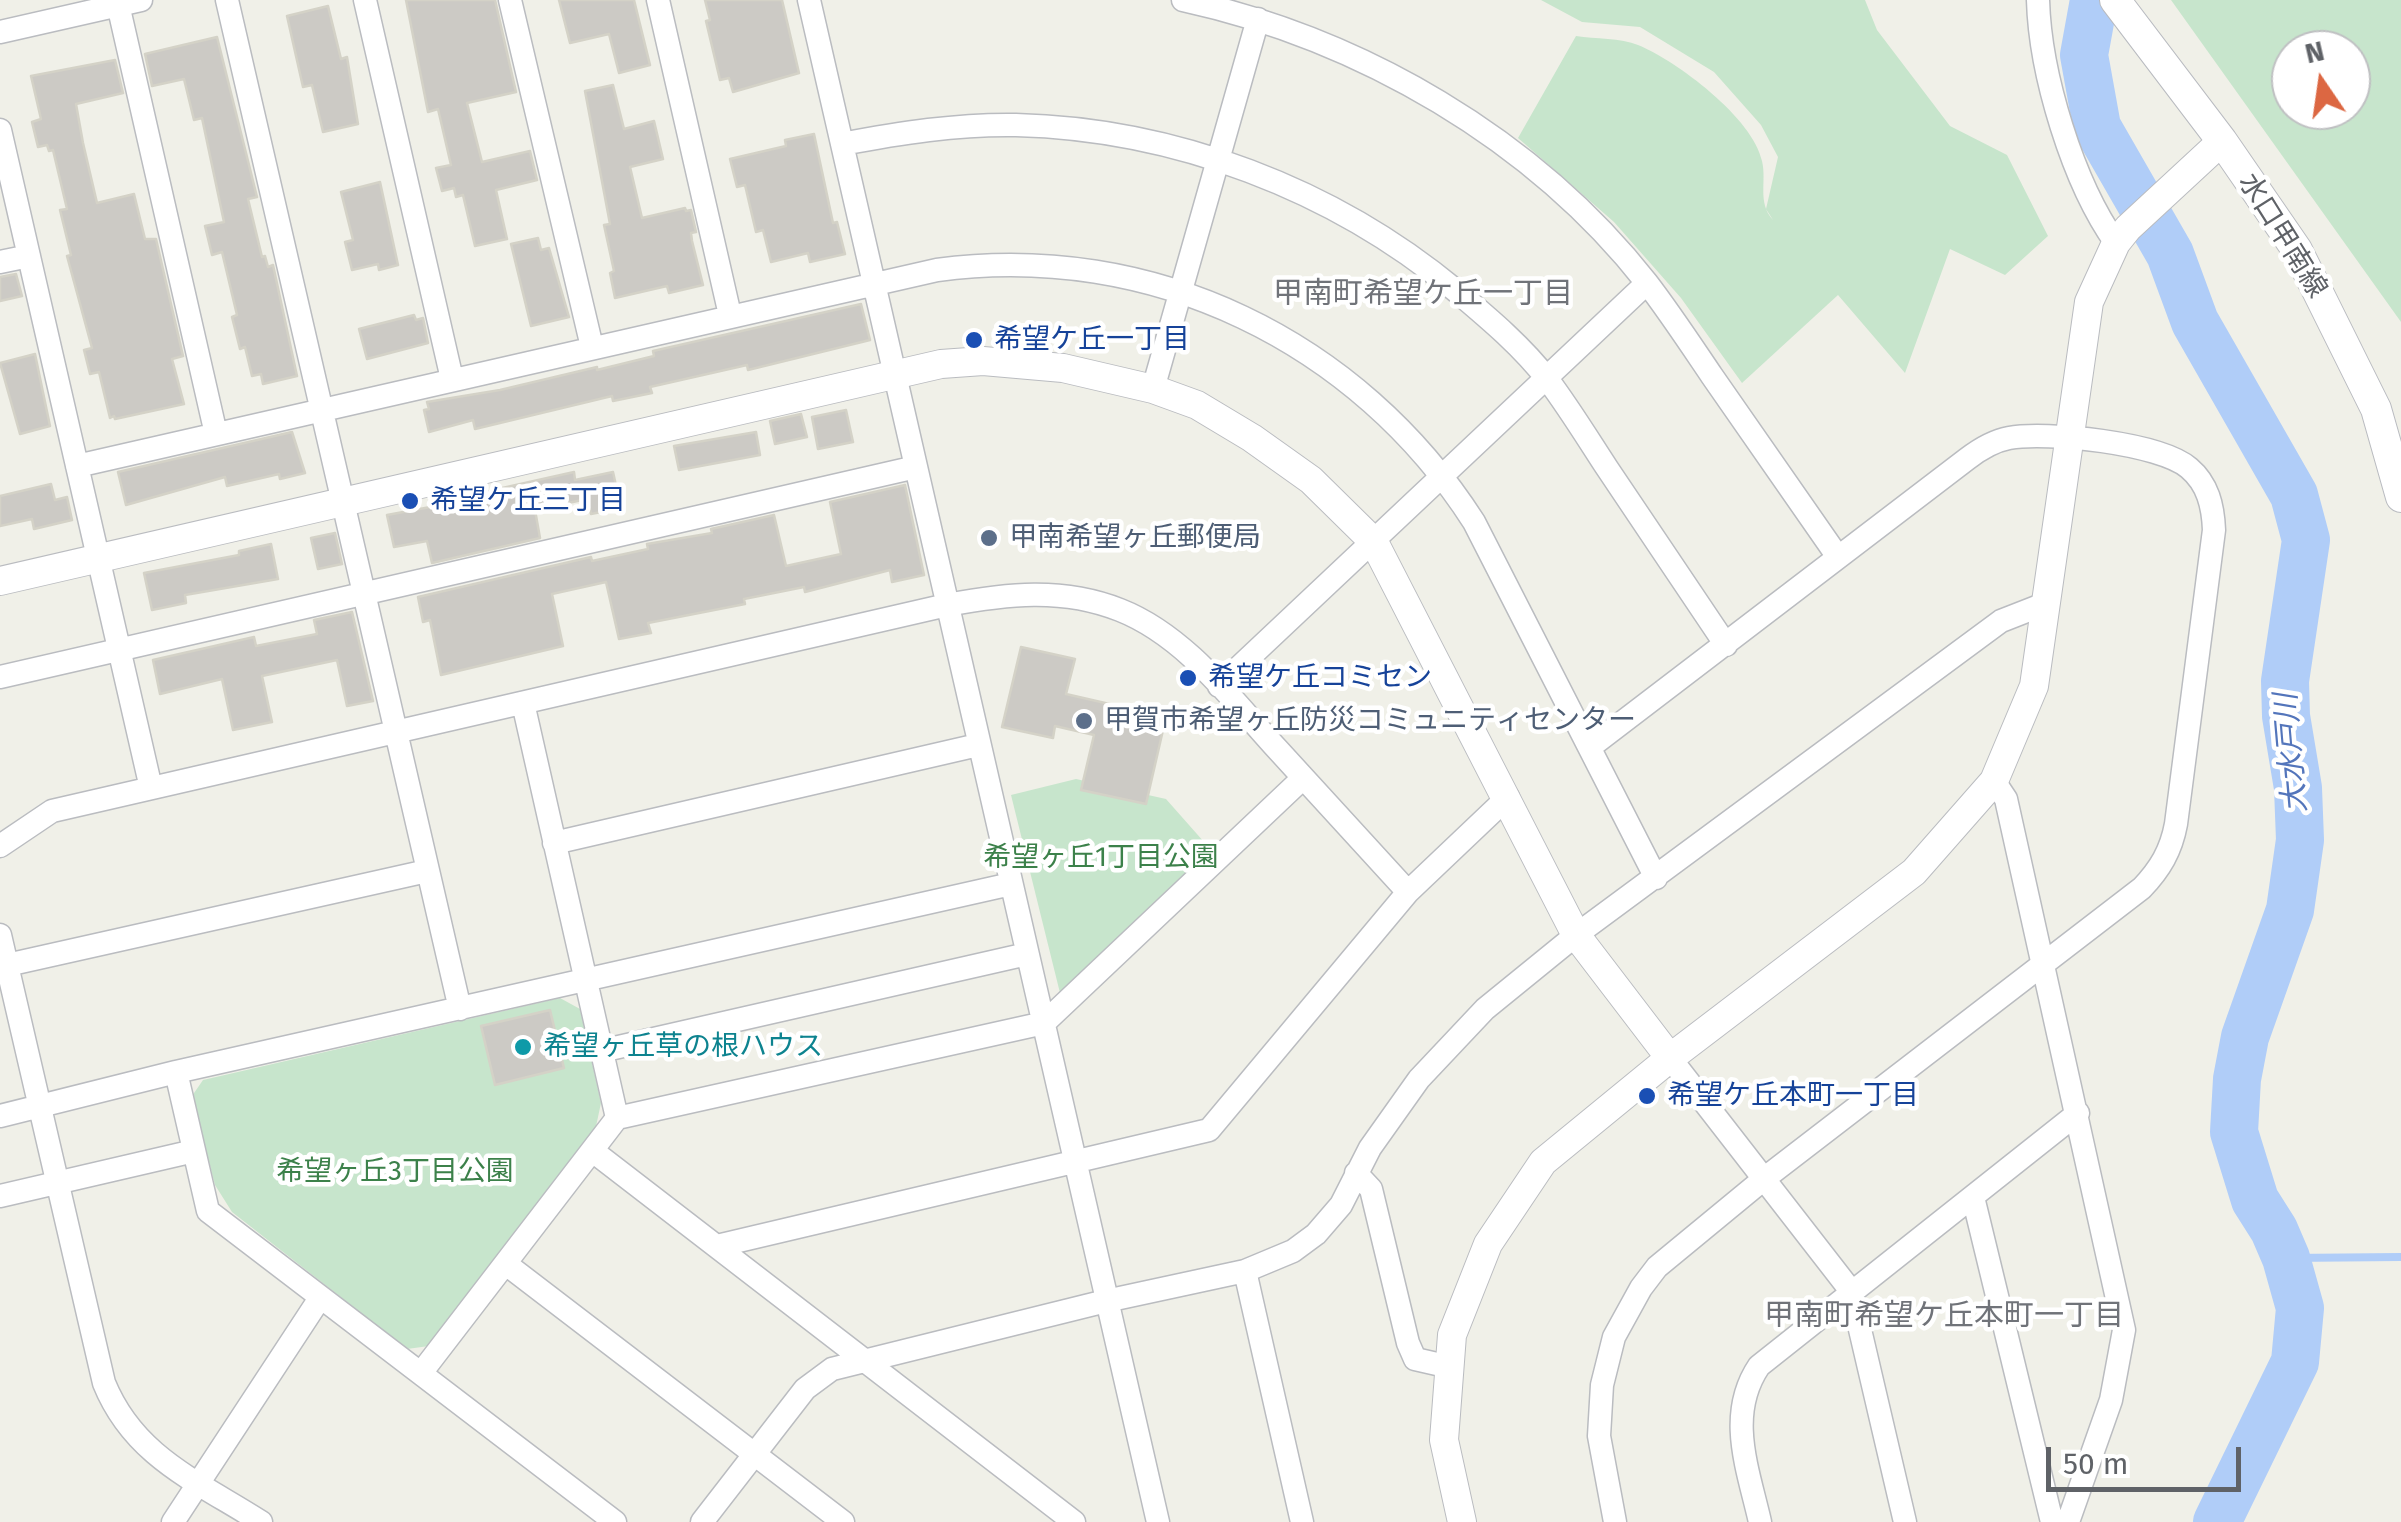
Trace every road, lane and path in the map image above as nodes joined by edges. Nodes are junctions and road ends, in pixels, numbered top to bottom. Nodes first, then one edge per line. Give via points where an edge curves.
1 (226, 0) edge
2 (365, 0) edge
3 (510, 0) edge
4 (658, 0) edge
5 (1183, 0) edge
6 (2038, 0) edge
7 (816, 1) edge
8 (126, 2) edge
9 (2118, 4) edge
10 (1258, 19) junction
11 (0, 32) edge
12 (0, 130) edge
13 (2222, 141) junction
14 (842, 144) junction
15 (1217, 159) junction
16 (2122, 236) junction
17 (28, 256) junction
18 (0, 262) edge
19 (875, 283) junction
20 (1647, 283) junction
21 (1181, 292) junction
22 (730, 315) junction
23 (592, 347) junction
24 (896, 374) junction
25 (1546, 378) junction
26 (452, 379) junction
27 (1153, 389) junction
28 (320, 410) junction
29 (216, 434) junction
30 (2071, 439) junction
31 (77, 466) junction
32 (916, 467) junction
33 (1445, 476) junction
34 (2401, 498) edge
35 (342, 501) junction
36 (1374, 542) junction
37 (1838, 557) junction
38 (98, 558) junction
39 (0, 581) edge
40 (363, 594) junction
41 (2047, 603) junction
42 (947, 605) junction
43 (1726, 644) junction
44 (119, 649) junction
45 (0, 678) edge
46 (1219, 686) junction
47 (523, 703) junction
48 (394, 732) junction
49 (978, 744) junction
50 (1590, 747) junction
51 (1303, 778) junction
52 (1994, 781) junction
53 (151, 788) junction
54 (1508, 796) junction
55 (554, 843) junction
56 (0, 846) edge
57 (427, 871) junction
58 (1656, 878) junction
59 (1012, 884) junction
60 (1408, 892) junction
61 (0, 935) edge
62 (1576, 935) junction
63 (1027, 954) junction
64 (2043, 963) junction
65 (7, 965) junction
66 (585, 980) junction
67 (460, 1009) junction
68 (1044, 1022) junction
69 (602, 1051) junction
70 (1670, 1058) junction
71 (176, 1072) junction
72 (38, 1107) junction
73 (2078, 1113) junction
74 (0, 1116) edge
75 (617, 1118) junction
76 (194, 1152) junction
77 (594, 1152) junction
78 (1076, 1164) junction
79 (1356, 1173) junction
80 (1766, 1178) junction
81 (56, 1184) junction
82 (0, 1196) edge
83 (1974, 1197) junction
84 (717, 1246) junction
85 (506, 1264) junction
86 (1246, 1271) junction
87 (1851, 1291) junction
88 (320, 1298) junction
89 (1106, 1301) junction
90 (864, 1359) junction
91 (1450, 1367) junction
92 (421, 1372) junction
93 (755, 1454) junction
94 (199, 1482) junction
95 (174, 1522) edge
96 (261, 1522) edge
97 (614, 1522) edge
98 (702, 1522) edge
99 (843, 1522) edge
100 (1074, 1522) edge
101 (1158, 1522) edge
102 (1302, 1522) edge
103 (1462, 1522) edge
104 (1616, 1522) edge
105 (1760, 1522) edge
106 (1905, 1522) edge
107 (2052, 1522) edge
108 (2068, 1522) edge

1 - 28 street
2 - 26 street
3 - 23 street
4 - 22 street
5 - 10 street
6 - 16 street via 2039,43 2086,193 2097,216
7 - 14 street
8 - 11 street
8 - 29 street
9 - 13 main road, 水口甲南線
10 - 15 street
10 - 20 street via 1381,70 1468,120 1559,190
12 - 17 street
13 - 16 street
13 - 34 main road, 水口甲南線 via 2297,250 2348,347 2376,409
14 - 15 street via 915,130 1017,125 1112,133
14 - 19 street
15 - 21 street
15 - 25 street via 1279,182 1416,258
16 - 30 street via 2089,302
17 - 18 street
17 - 31 street
19 - 21 street via 998,265 1092,271
19 - 22 street
19 - 24 street
20 - 25 street
20 - 37 street
21 - 27 street
21 - 33 street via 1259,324 1334,370 1377,404
22 - 23 street
23 - 26 street
24 - 27 street via 983,360 1063,368
24 - 32 street
24 - 35 street
25 - 33 street
25 - 43 street
26 - 28 street
27 - 36 street via 1197,405 1283,458
28 - 29 street
28 - 35 street
29 - 31 street
30 - 37 street via 2029,435 1983,448
30 - 41 street
30 - 64 street via 2150,449 2187,466 2208,494 2214,530 2171,846 2142,888
31 - 38 street
32 - 40 street
32 - 42 street
33 - 36 street
33 - 50 street
35 - 38 street
35 - 40 street
36 - 46 street
36 - 54 street
37 - 43 street
38 - 39 street
38 - 44 street
40 - 44 street
40 - 48 street
41 - 52 street via 2034,686
41 - 58 street via 2002,620
42 - 46 street via 1031,593 1118,608 1170,639
42 - 47 street
42 - 49 street
43 - 50 street
44 - 45 street
44 - 53 street
46 - 51 street
47 - 48 street
47 - 55 street
48 - 53 street
48 - 57 street
49 - 55 street
49 - 59 street
50 - 58 street
51 - 60 street
51 - 68 street
52 - 64 street via 2006,799
52 - 70 street via 1914,872
53 - 56 street via 52,811
54 - 60 street
54 - 62 street
55 - 66 street
57 - 65 street
57 - 67 street
58 - 62 street
59 - 63 street
59 - 66 street
60 - 78 street via 1209,1130
61 - 65 street
62 - 70 street
62 - 79 street via 1438,1056 1394,1110
63 - 68 street
63 - 69 street
64 - 73 street
64 - 80 street
65 - 72 street
66 - 67 street
66 - 69 street
67 - 71 street
68 - 75 street
68 - 78 street
69 - 75 street
70 - 80 street
70 - 91 street via 1543,1162 1488,1244 1452,1335
71 - 72 street
71 - 76 street
72 - 74 street
72 - 81 street
73 - 83 street
73 - 108 street via 2124,1330 2111,1400
75 - 77 street
76 - 81 street
76 - 88 street via 208,1212
77 - 84 street
77 - 85 street
78 - 84 street
78 - 89 street
79 - 86 street via 1316,1234 1280,1260
79 - 91 street via 1371,1189 1416,1359
80 - 87 street
80 - 104 street via 1657,1267 1614,1337 1599,1419
81 - 82 street
81 - 94 street via 110,1399 137,1440
83 - 87 street
83 - 107 street
84 - 90 street
85 - 92 street
85 - 93 street
86 - 89 street
86 - 102 street
87 - 105 street via 1751,1378 1740,1430
87 - 106 street
88 - 92 street
88 - 94 street
89 - 90 street
89 - 101 street
90 - 93 street via 817,1378
90 - 100 street
91 - 103 street via 1444,1440
92 - 97 street
93 - 98 street
93 - 99 street
94 - 95 street
94 - 96 street

